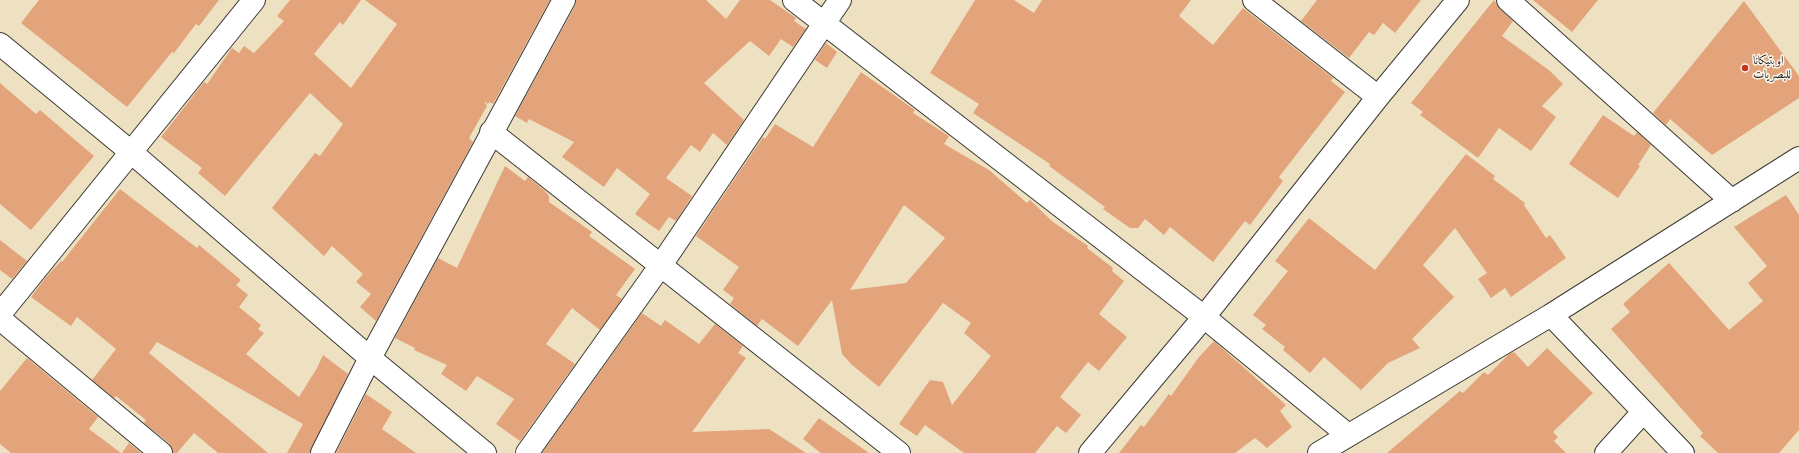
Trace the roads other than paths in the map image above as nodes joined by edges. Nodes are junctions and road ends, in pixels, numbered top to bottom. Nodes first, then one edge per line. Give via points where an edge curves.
1 (254, 0) edge
2 (564, 0) edge
3 (794, 0) edge
4 (840, 0) edge
5 (1254, 0) edge
6 (1458, 0) edge
7 (1508, 0) edge
8 (825, 22) junction
9 (0, 44) edge
10 (1378, 97) junction
11 (491, 132) junction
12 (131, 152) junction
13 (1799, 158) edge
14 (1732, 201) junction
15 (661, 265) junction
16 (0, 314) edge
17 (1551, 315) junction
18 (1204, 317) junction
19 (0, 319) edge
20 (370, 358) junction
21 (1643, 412) junction
22 (1348, 435) junction
23 (161, 453) edge
24 (322, 453) edge
25 (484, 453) edge
26 (527, 453) edge
27 (899, 453) edge
28 (1090, 453) edge
29 (1319, 453) edge
30 (1606, 453) edge
31 (1683, 453) edge

1 - 12 street
2 - 11 street
3 - 8 street
4 - 8 street
5 - 10 street
6 - 10 street
7 - 14 street
8 - 15 street
8 - 18 street
9 - 12 street
10 - 18 street
11 - 15 street
11 - 20 street
12 - 16 street
12 - 20 street
13 - 14 street
14 - 17 street
15 - 26 street
15 - 27 street
17 - 21 street
17 - 22 street
18 - 22 street
18 - 28 street
19 - 23 street
20 - 24 street
20 - 25 street
21 - 30 street
21 - 31 street
22 - 29 street

